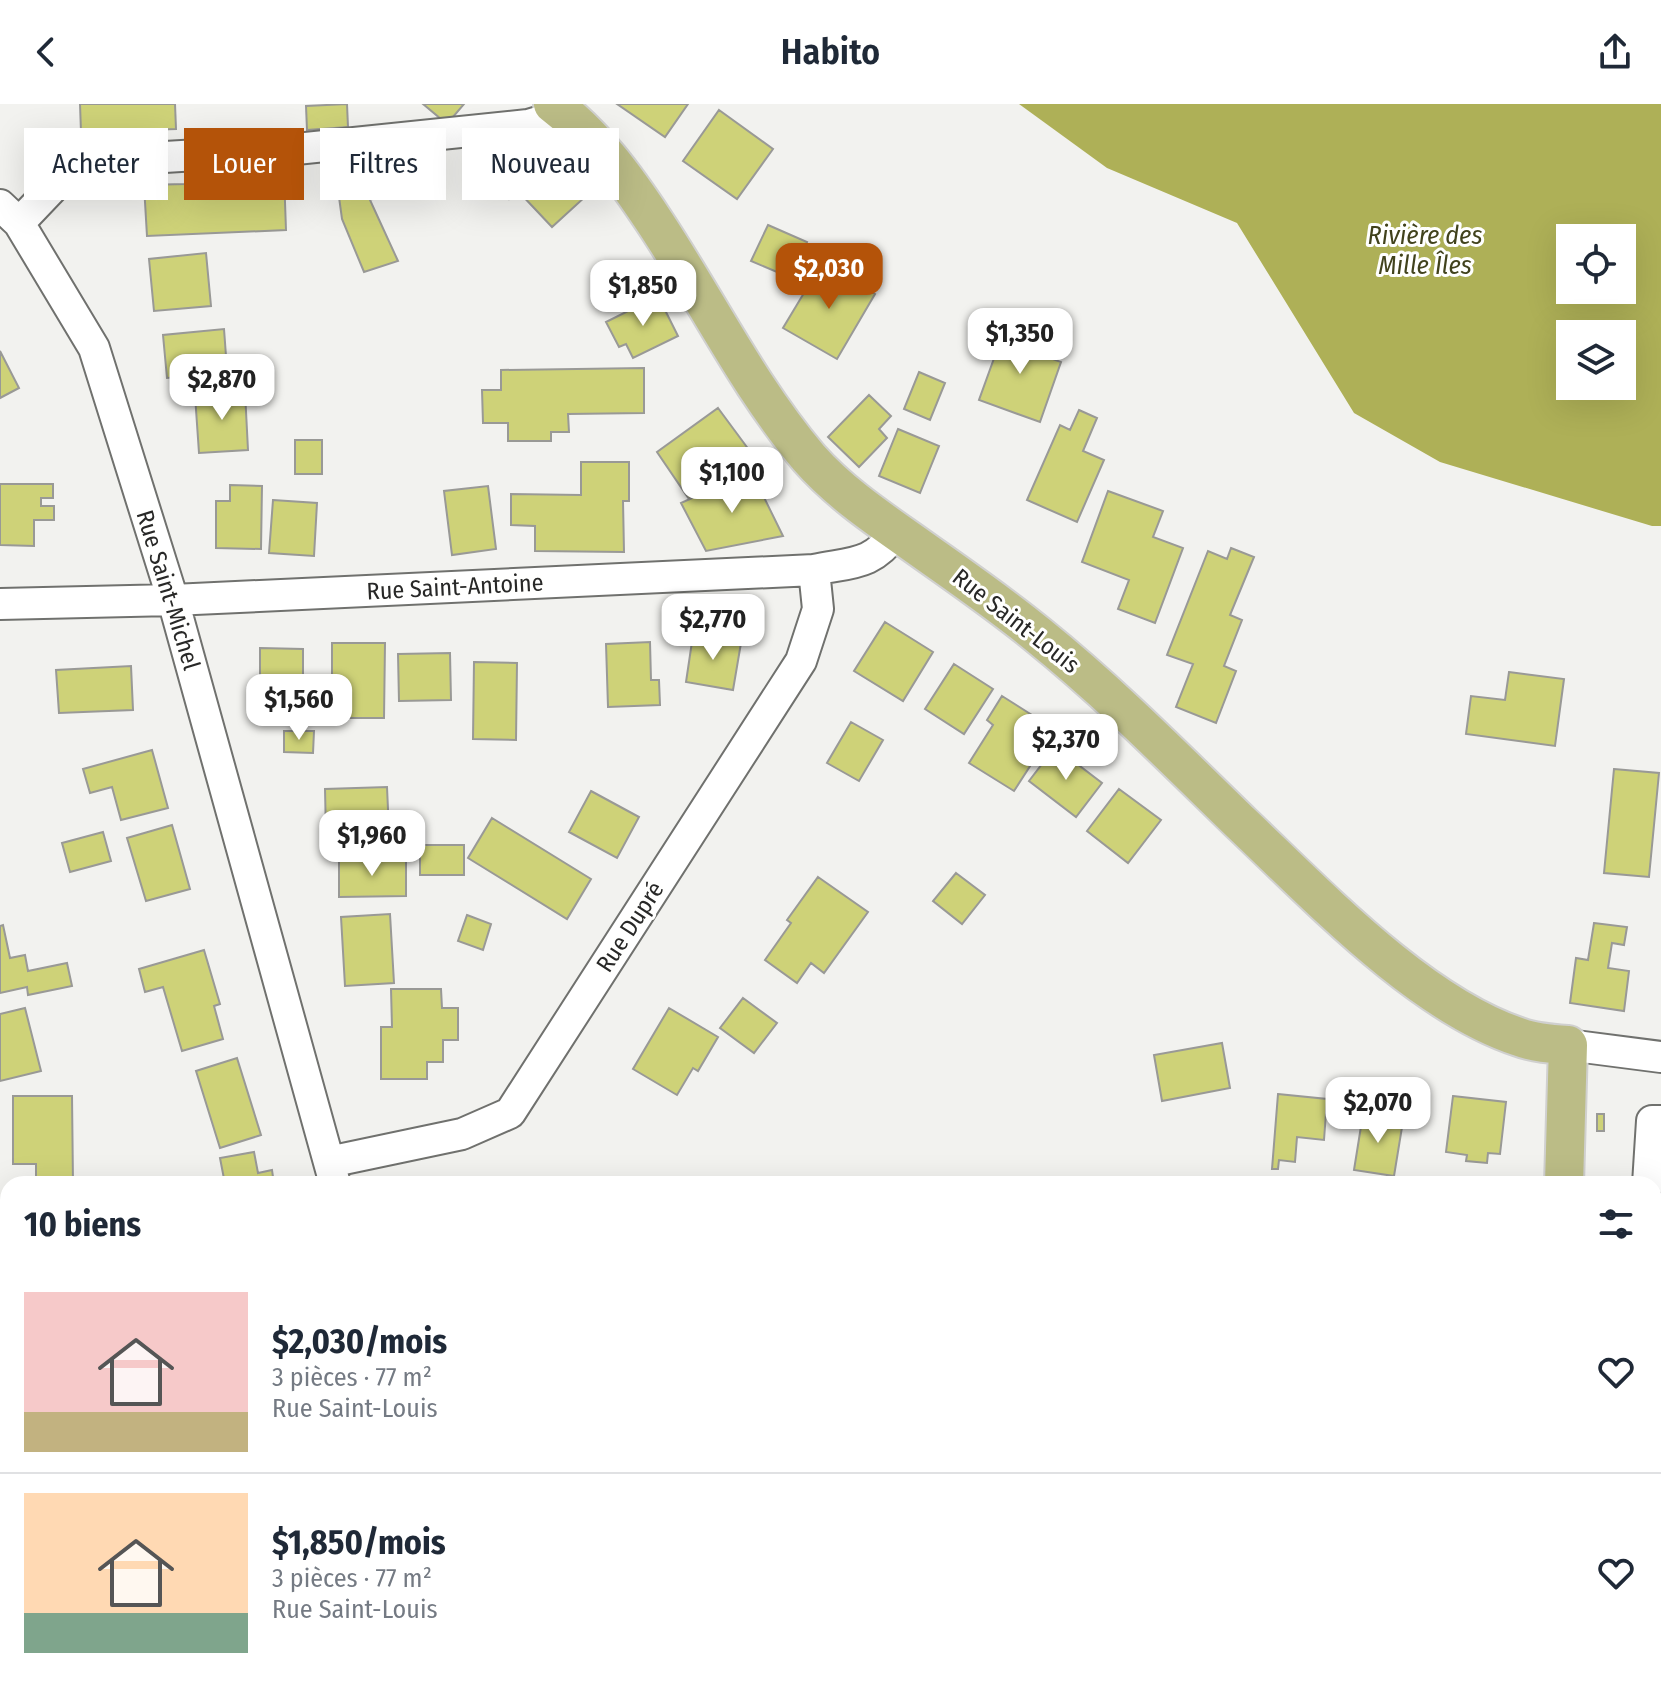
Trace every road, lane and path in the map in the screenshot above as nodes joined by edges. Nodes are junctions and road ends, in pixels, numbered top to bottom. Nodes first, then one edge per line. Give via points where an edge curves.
1 (555, 106) edge
2 (9, 214) edge
3 (896, 532) junction
4 (814, 570) junction
5 (173, 600) junction
6 (0, 604) edge
7 (1568, 1045) junction
8 (1661, 1057) edge
9 (1661, 1121) edge
10 (332, 1173) edge
11 (1564, 1176) edge
12 (1649, 1176) edge

1 - 2 street via 548,119 528,125 296,149 115,160 84,167
1 - 3 main road, Rue Saint-Louis via 592,137 639,198 800,447 843,492
2 - 5 street, Rue Saint-Michel via 94,348
3 - 4 street, Rue Saint-Antoine via 875,555
3 - 7 main road, Rue Saint-Louis via 1061,654 1399,966 1496,1028 1531,1041
4 - 5 street, Rue Saint-Antoine
4 - 10 street, Rue Dupré via 818,609 801,661 510,1113 462,1134
5 - 6 street, Rue Saint-Antoine
5 - 10 street, Rue Saint-Michel
7 - 8 street, Rue Saint-Louis
7 - 11 main road
9 - 12 street via 1652,1121

